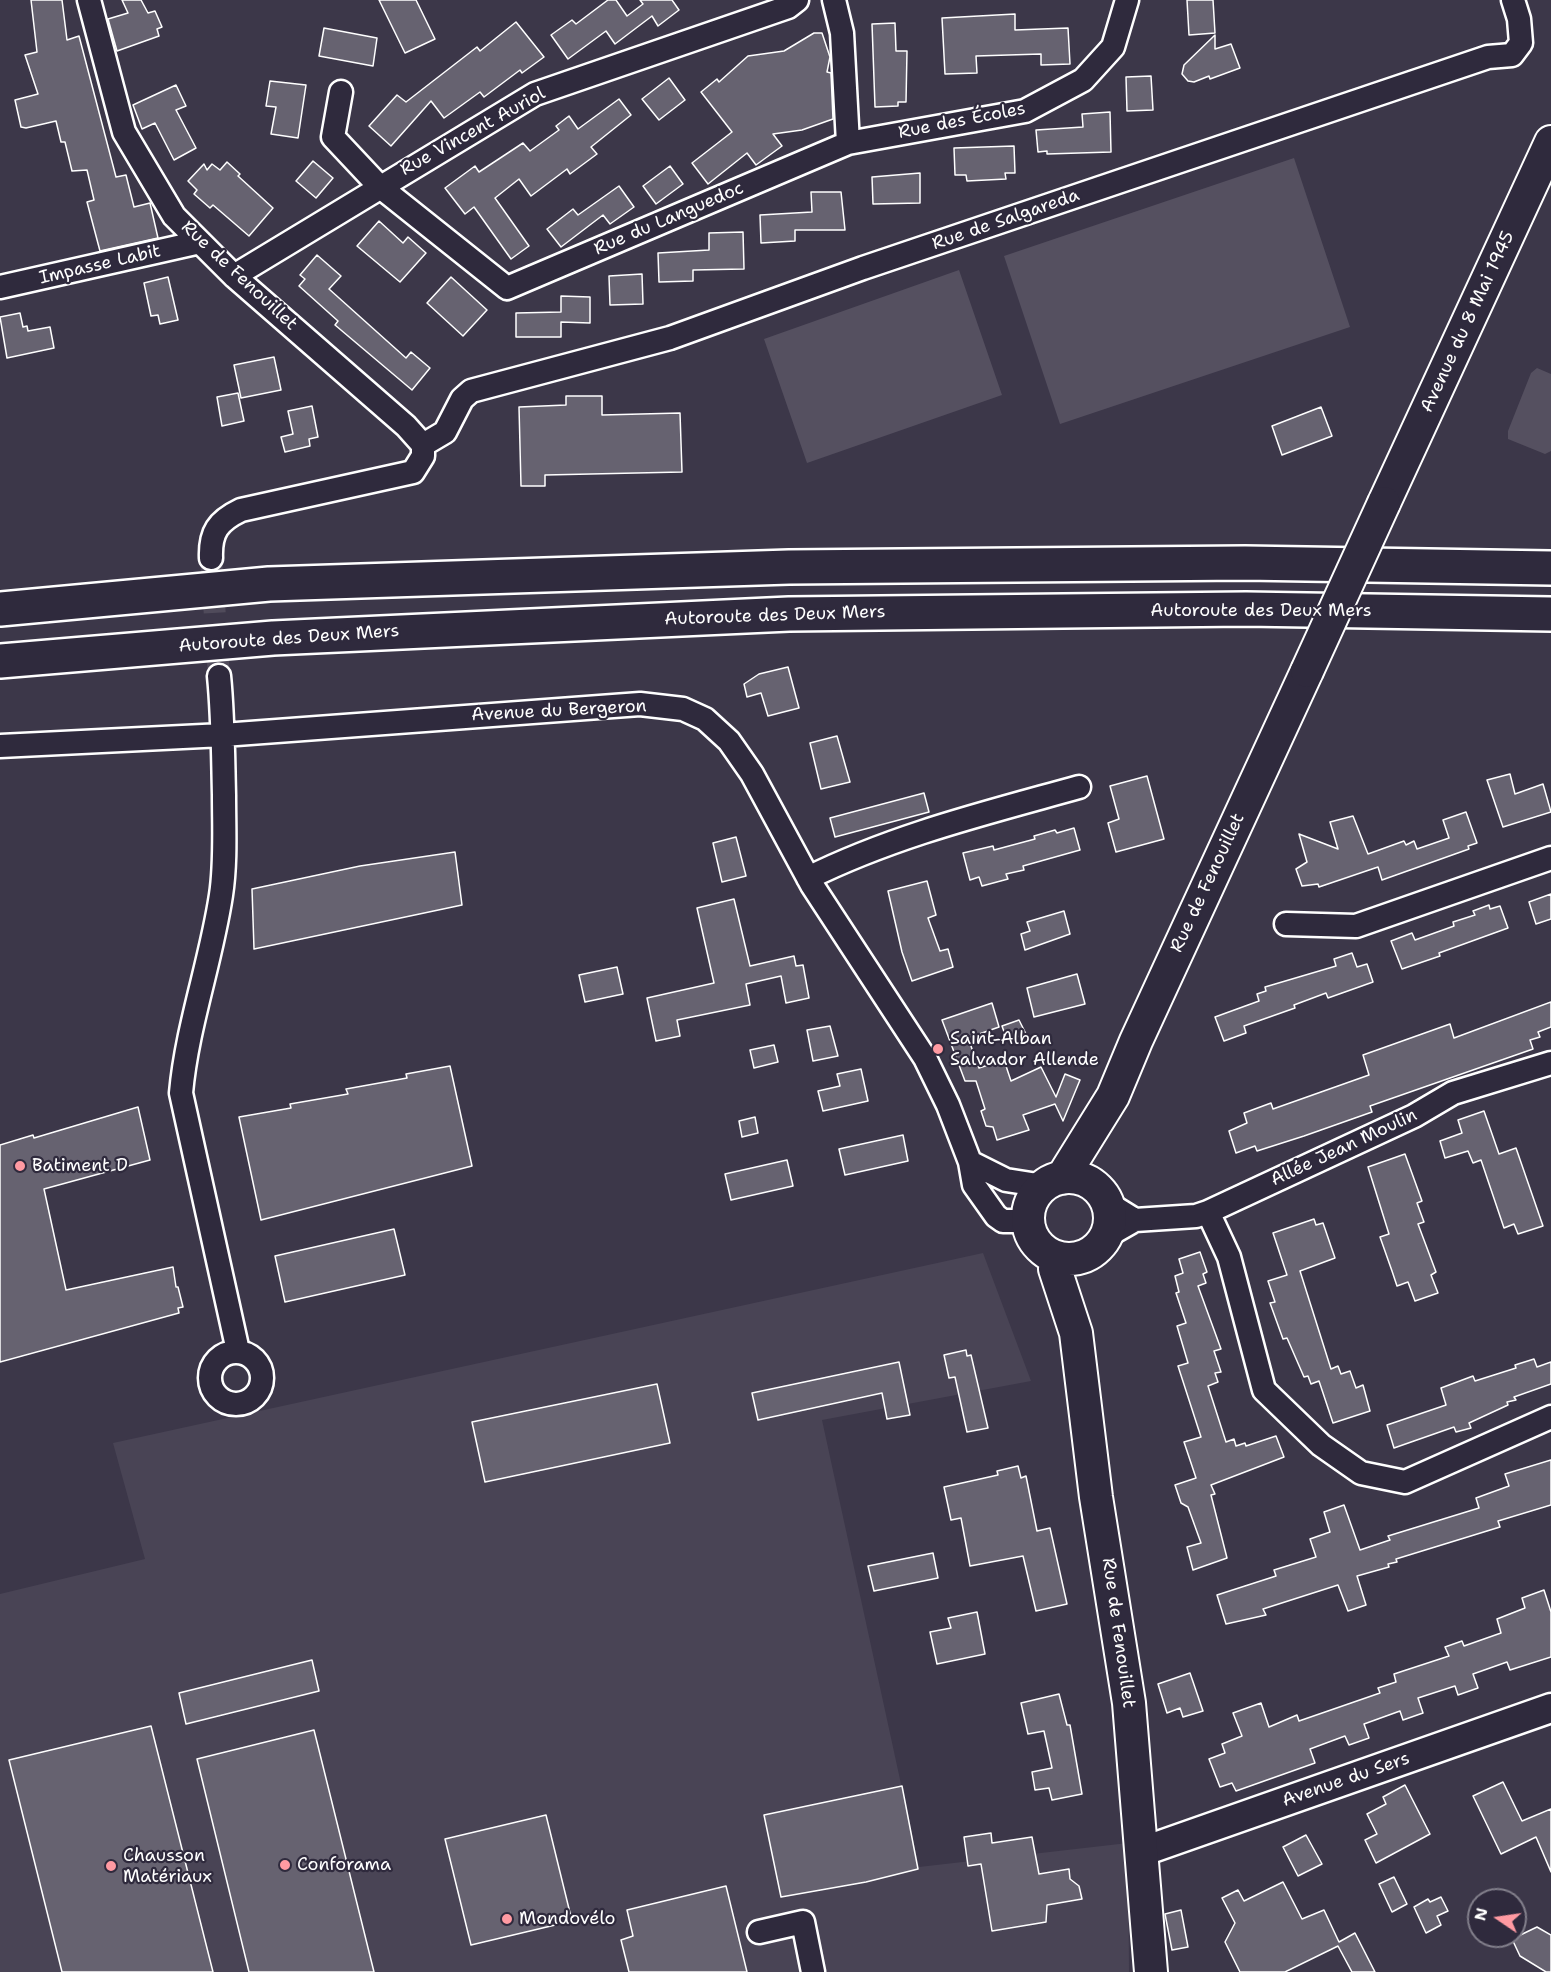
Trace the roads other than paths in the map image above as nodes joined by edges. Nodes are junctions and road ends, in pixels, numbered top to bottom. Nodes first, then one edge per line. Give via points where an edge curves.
1 (89, 0) edge
2 (797, 0) edge
3 (834, 0) edge
4 (1127, 0) edge
5 (1513, 0) edge
6 (341, 92) dead end
7 (1551, 142) edge
8 (848, 143) junction
9 (379, 186) junction
10 (200, 242) junction
11 (234, 276) junction
12 (0, 287) edge
13 (423, 446) junction
14 (211, 558) tunnel mouth
15 (1551, 568) edge
16 (0, 609) edge
17 (1551, 614) edge
18 (0, 661) edge
19 (1307, 671) joint
20 (219, 676) tunnel mouth
21 (222, 735) junction
22 (0, 746) edge
23 (1079, 787) dead end
24 (1551, 858) edge
25 (808, 878) junction
26 (1286, 924) dead end
27 (1551, 1064) edge
28 (1113, 1096) junction
29 (970, 1162) junction
30 (1053, 1182) junction
31 (1101, 1195) junction
32 (1208, 1212) junction
33 (1135, 1220) junction
34 (1015, 1221) junction
35 (1100, 1243) junction
36 (1057, 1258) junction
37 (1076, 1333) junction
38 (238, 1351) dead end
39 (1551, 1417) edge
40 (1551, 1708) edge
41 (1141, 1852) junction
42 (759, 1932) dead end
43 (1148, 1935) junction
44 (807, 1936) junction
45 (813, 1972) edge
46 (829, 1972) edge
47 (1131, 1972) edge
48 (1140, 1972) edge
49 (1151, 1972) edge

1 - 10 street, Rue de Fenouillet via 124,132 174,216
2 - 9 street, Rue Vincent Auriol via 788,7 536,94
3 - 8 street via 842,33
4 - 8 street, Rue des Écoles via 1113,48 1083,80 1025,111
5 - 13 street, Rue de Salgareda via 1521,44 1512,55 1488,57 863,268 670,338 471,391 462,399 445,432
6 - 9 street via 333,137
7 - 19 main road, Avenue du 8 Mai 1945, bridge
8 - 9 street, Rue du Languedoc via 507,288
9 - 11 street, Rue Vincent Auriol
10 - 11 street, Rue de Fenouillet
10 - 12 street, Impasse Labit
11 - 13 street, Rue de Fenouillet via 406,426
13 - 14 street via 423,456 413,472 241,510 225,518 213,530
15 - 16 highway via 1245,563 777,567 269,584
17 - 18 highway, Autoroute des Deux Mers via 1246,609 789,614 273,638
19 - 28 main road, Rue de Fenouillet
20 - 21 street
21 - 22 street, Avenue du Bergeron
21 - 25 street, Avenue du Bergeron via 640,704 683,709 705,719 729,741 752,774
21 - 38 street via 222,894 183,1065 181,1093
23 - 25 street via 920,832 860,853
24 - 26 street via 1356,926
25 - 29 street, Avenue du Bergeron via 925,1058
27 - 32 street, Allée Jean Moulin via 1453,1093 1414,1116
28 - 30 main road, Rue de Fenouillet
28 - 31 main road, Rue de Fenouillet
29 - 30 street via 1006,1180
29 - 34 street, Avenue du Bergeron via 974,1185 996,1216
30 - 31 main road via 1081,1179
30 - 34 main road, Rue de Fenouillet
31 - 33 street
31 - 35 main road, Rue de Fenouillet via 1109,1223
32 - 33 street, Allée Jean Moulin
32 - 39 street via 1230,1257 1264,1390 1321,1445 1361,1473 1405,1482
33 - 35 street, Allée Jean Moulin
34 - 36 main road via 1042,1249
35 - 36 main road via 1074,1259
35 - 37 main road, Rue de Fenouillet via 1087,1268
36 - 37 main road, Rue de Fenouillet via 1055,1269
37 - 41 main road, Rue de Fenouillet via 1096,1497 1129,1703
40 - 41 street, Avenue du Sers
41 - 43 main road, Rue de Fenouillet
42 - 44 street via 803,1922
43 - 47 main road
43 - 49 main road, Rue de Fenouillet
44 - 45 street
44 - 46 street
47 - 48 main road

